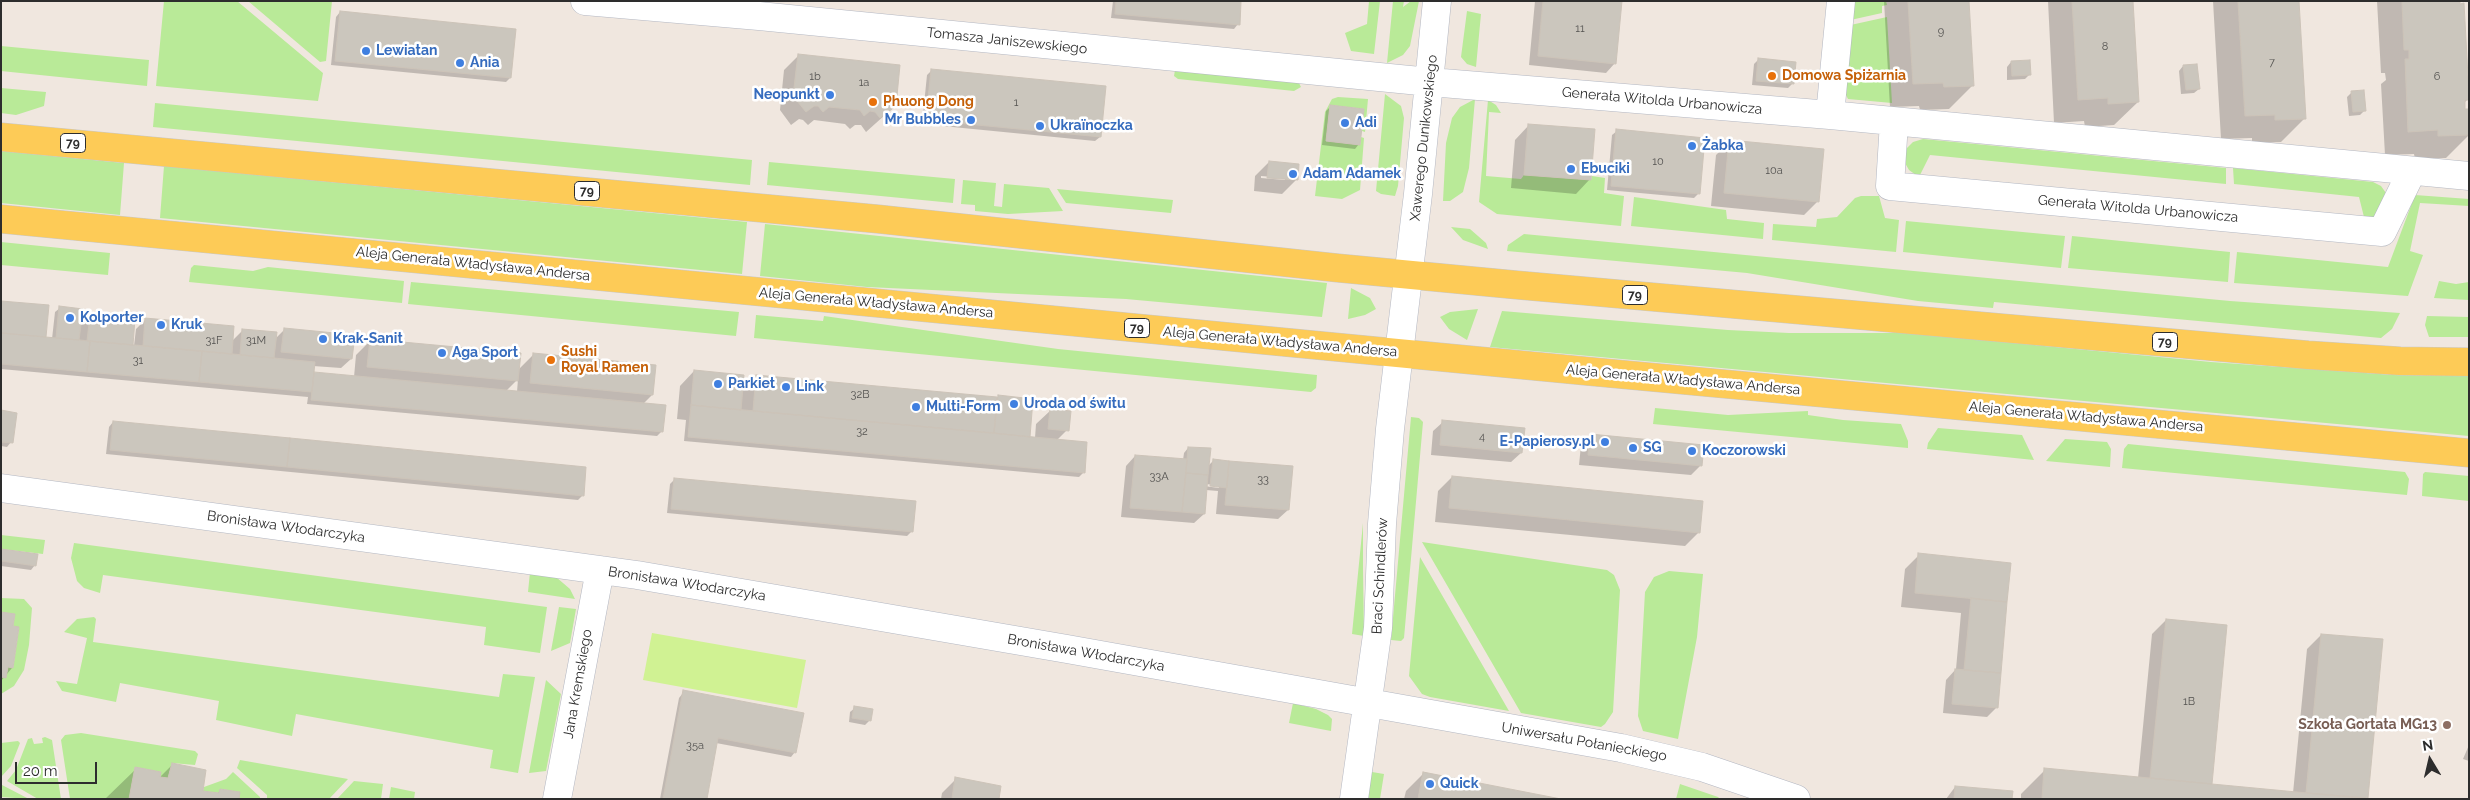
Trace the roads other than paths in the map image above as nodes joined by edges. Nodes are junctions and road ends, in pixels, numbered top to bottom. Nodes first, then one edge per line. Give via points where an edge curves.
1 (585, 1) edge
2 (1437, 1) edge
3 (1841, 1) edge
4 (1430, 82) junction
5 (1830, 116) junction
6 (1894, 122) junction
7 (1, 136) edge
8 (2412, 171) junction
9 (2469, 176) edge
10 (1, 219) edge
11 (1410, 275) junction
12 (1400, 353) junction
13 (2469, 362) edge
14 (2469, 452) edge
15 (1, 488) edge
16 (600, 570) junction
17 (1369, 704) junction
18 (557, 799) edge
19 (1354, 799) edge
20 (1796, 799) edge

1 - 4 street, Tomasza Janiszewskiego
2 - 4 street, Xawerego Dunikowskiego
3 - 5 street
4 - 5 street, Generała Witolda Urbanowicza
4 - 11 street, Xawerego Dunikowskiego
5 - 6 street, Generała Witolda Urbanowicza
6 - 8 street, Generała Witolda Urbanowicza
6 - 8 street, Generała Witolda Urbanowicza via 1890,186 1900,187 2382,232
7 - 11 main road, 79 via 878,219
8 - 9 street, Generała Witolda Urbanowicza
10 - 12 main road, Aleja Generała Władysława Andersa / 79
11 - 12 street, Xawerego Dunikowskiego
11 - 13 main road, 79 via 2308,355
12 - 14 main road, Aleja Generała Władysława Andersa / 79
12 - 17 street, Braci Schindlerów via 1390,429 1378,628
15 - 16 street, Bronisława Włodarczyka
16 - 17 street, Bronisława Włodarczyka
16 - 18 street, Jana Kremskiego
17 - 19 street, Braci Schindlerów
17 - 20 street, Uniwersału Połanieckiego via 1678,760

